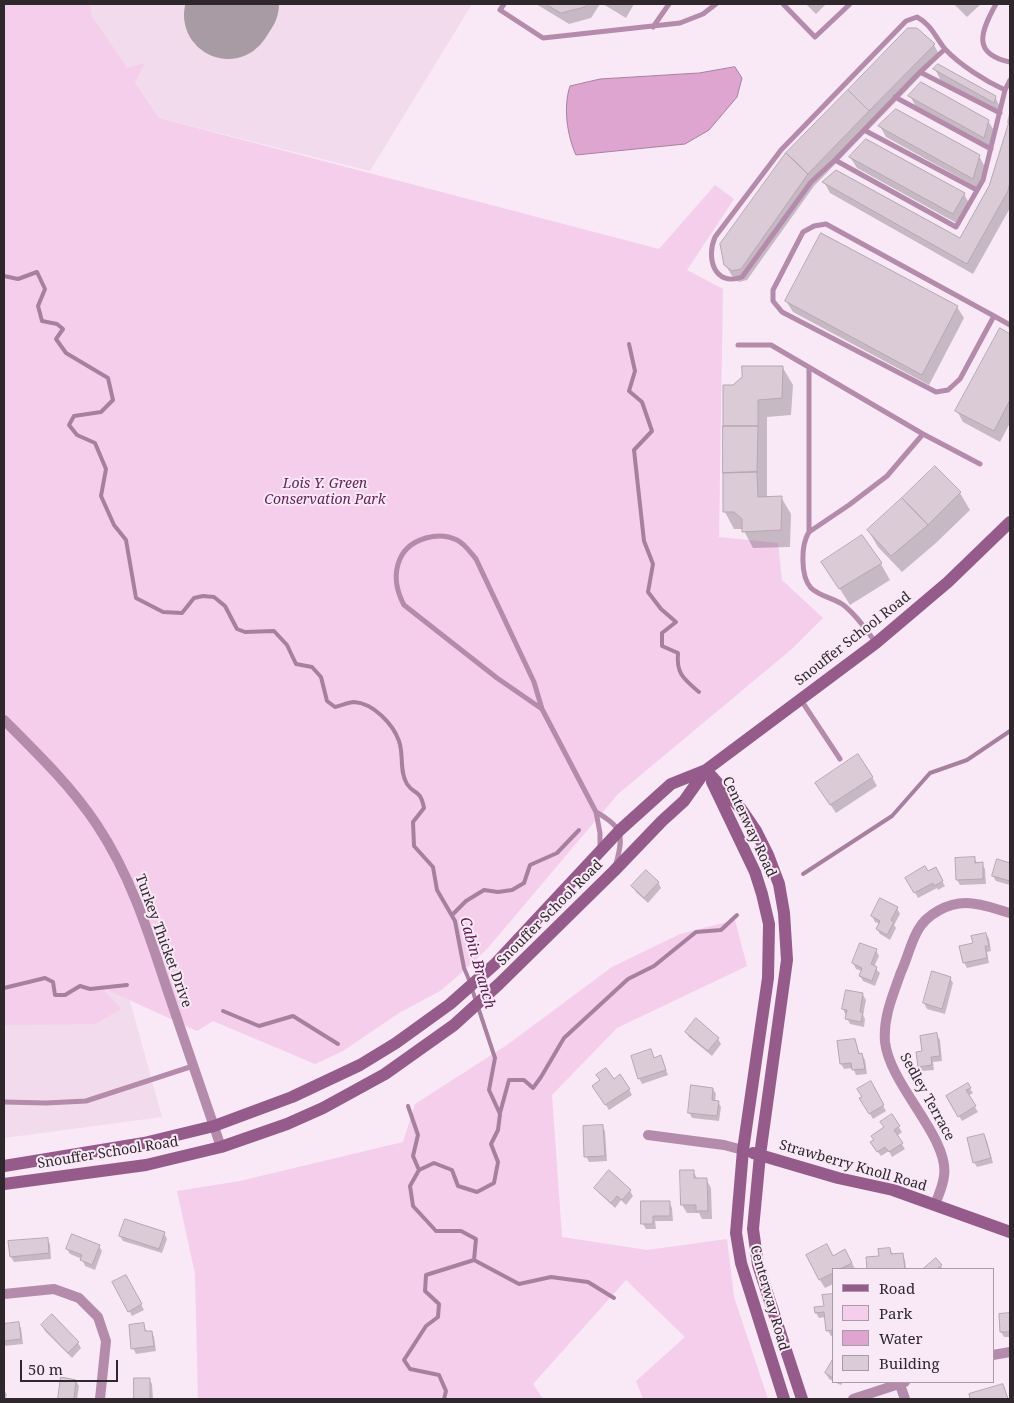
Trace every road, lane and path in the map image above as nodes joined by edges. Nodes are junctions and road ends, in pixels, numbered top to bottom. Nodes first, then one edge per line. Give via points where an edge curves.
1 (504, 4) edge
2 (669, 4) edge
3 (716, 4) edge
4 (783, 4) edge
5 (850, 4) edge
6 (996, 4) edge
7 (653, 27) junction
8 (945, 49) junction
9 (1010, 62) edge
10 (920, 72) junction
11 (1010, 80) edge
12 (1005, 90) junction
13 (895, 97) junction
14 (1000, 113) junction
15 (864, 130) junction
16 (991, 149) junction
17 (835, 160) junction
18 (977, 190) junction
19 (994, 316) junction
20 (1010, 325) edge
21 (738, 344) dead end
22 (809, 368) junction
23 (923, 434) junction
24 (980, 464) dead end
25 (1010, 522) edge
26 (809, 532) junction
27 (876, 643) junction
28 (800, 699) junction
29 (542, 709) junction
30 (4, 720) edge
31 (840, 759) dead end
32 (706, 770) junction
33 (596, 812) junction
34 (620, 830) junction
35 (600, 853) junction
36 (614, 871) junction
37 (1010, 913) edge
38 (193, 1066) junction
39 (4, 1102) edge
40 (214, 1126) junction
41 (648, 1134) dead end
42 (222, 1147) junction
43 (743, 1150) junction
44 (760, 1155) junction
45 (4, 1166) edge
46 (4, 1184) edge
47 (935, 1205) junction
48 (1010, 1232) edge
49 (4, 1294) edge
50 (1010, 1352) edge
51 (994, 1356) edge
52 (898, 1383) edge
53 (901, 1383) edge
54 (100, 1399) edge
55 (784, 1399) edge
56 (802, 1399) edge
57 (853, 1399) edge
58 (905, 1399) edge

1 - 7 lane via 500,10 543,38
2 - 7 lane
3 - 7 lane via 703,14 680,23
4 - 5 lane via 816,37
6 - 9 lane via 983,34 983,44 987,53
8 - 10 lane
8 - 12 lane via 983,80
8 - 17 lane via 927,22 917,17 906,21 781,150 720,229 712,245 716,272 733,280 742,277 811,182
10 - 13 lane
10 - 14 lane
11 - 12 lane
12 - 14 lane
13 - 15 lane
13 - 16 lane
14 - 16 lane
15 - 17 lane
15 - 18 lane
16 - 18 lane
17 - 18 lane via 956,228
19 - 19 lane via 826,224 803,232 773,290 773,301 782,312 936,392 948,390 960,379
19 - 20 lane
21 - 22 lane via 771,345
22 - 23 lane
22 - 26 lane
23 - 24 lane
23 - 26 lane via 887,476
25 - 27 main road, Snouffer School Road via 948,582
26 - 27 lane via 802,547 805,572 812,588 842,604
27 - 28 main road, Snouffer School Road
28 - 31 lane
28 - 32 main road, Snouffer School Road
29 - 29 lane via 530,674 476,559 466,546 451,538 435,536 407,548 398,563 396,575 404,605
29 - 33 lane
30 - 38 street, Turkey Thicket Drive via 76,795 116,857 136,899
32 - 34 main road, Snouffer School Road via 670,784
32 - 36 main road, Snouffer School Road via 684,801
32 - 43 main road, Centerway Road via 755,872 768,924 768,978
32 - 44 main road, Centerway Road via 756,831 779,884 784,912 786,960
33 - 34 lane via 611,820
33 - 35 lane
34 - 35 main road, Snouffer School Road
34 - 36 lane via 620,850
35 - 40 main road, Snouffer School Road via 495,964 419,1028 360,1064 292,1097
36 - 42 main road, Snouffer School Road via 454,1025 385,1074 287,1124
37 - 47 street, Sedley Terrace via 965,903 940,909 928,917 918,929 888,1008 885,1042 891,1063 942,1151 945,1175
38 - 39 lane via 86,1101
38 - 40 street, Turkey Thicket Drive
40 - 42 street, Turkey Thicket Drive
40 - 45 main road, Snouffer School Road via 144,1144
41 - 43 street
42 - 46 main road, Snouffer School Road via 146,1165
43 - 44 main road, Strawberry Knoll Road
43 - 55 main road, Centerway Road via 736,1233 740,1263
44 - 47 main road, Strawberry Knoll Road via 892,1190
44 - 56 main road, Centerway Road via 753,1229 758,1265
47 - 48 main road, Strawberry Knoll Road
49 - 54 street via 54,1289 80,1298 98,1318 106,1341
50 - 51 street
52 - 57 street
53 - 58 street

